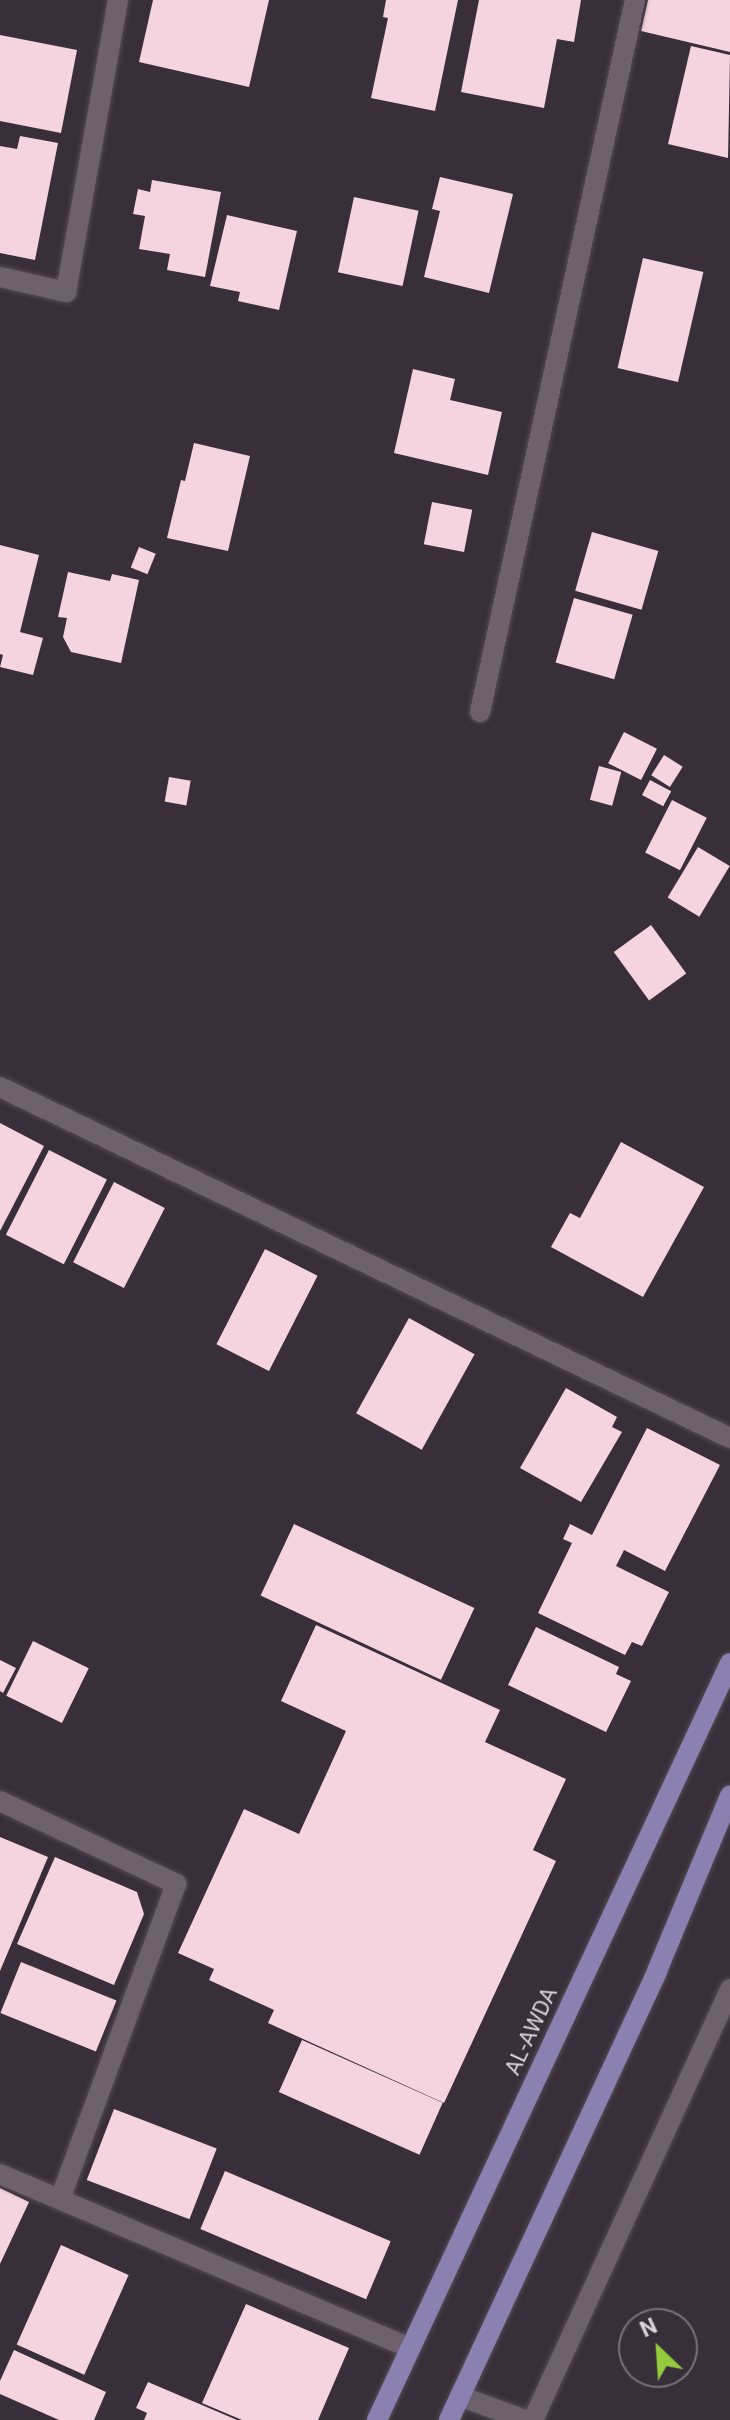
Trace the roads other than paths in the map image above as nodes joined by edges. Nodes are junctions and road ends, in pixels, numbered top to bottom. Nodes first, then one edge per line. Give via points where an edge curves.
1 (635, 0) edge
2 (113, 1) edge
3 (0, 277) edge
4 (480, 712) dead end
5 (0, 1087) edge
6 (730, 1438) edge
7 (730, 1663) edge
8 (730, 1796) edge
9 (0, 1801) edge
10 (730, 1989) edge
11 (0, 2174) edge
12 (61, 2197) junction
13 (409, 2348) junction
14 (460, 2396) junction
15 (377, 2420) edge
16 (449, 2420) edge
17 (525, 2420) edge
18 (533, 2420) edge

1 - 4 street
2 - 3 street via 66,292
5 - 6 street
7 - 13 main road, AL-AWDA
8 - 14 main road via 657,1971
9 - 12 street via 176,1884
10 - 18 street
11 - 12 street
12 - 13 street
13 - 15 main road, AL-AWDA
14 - 16 main road
14 - 17 street

